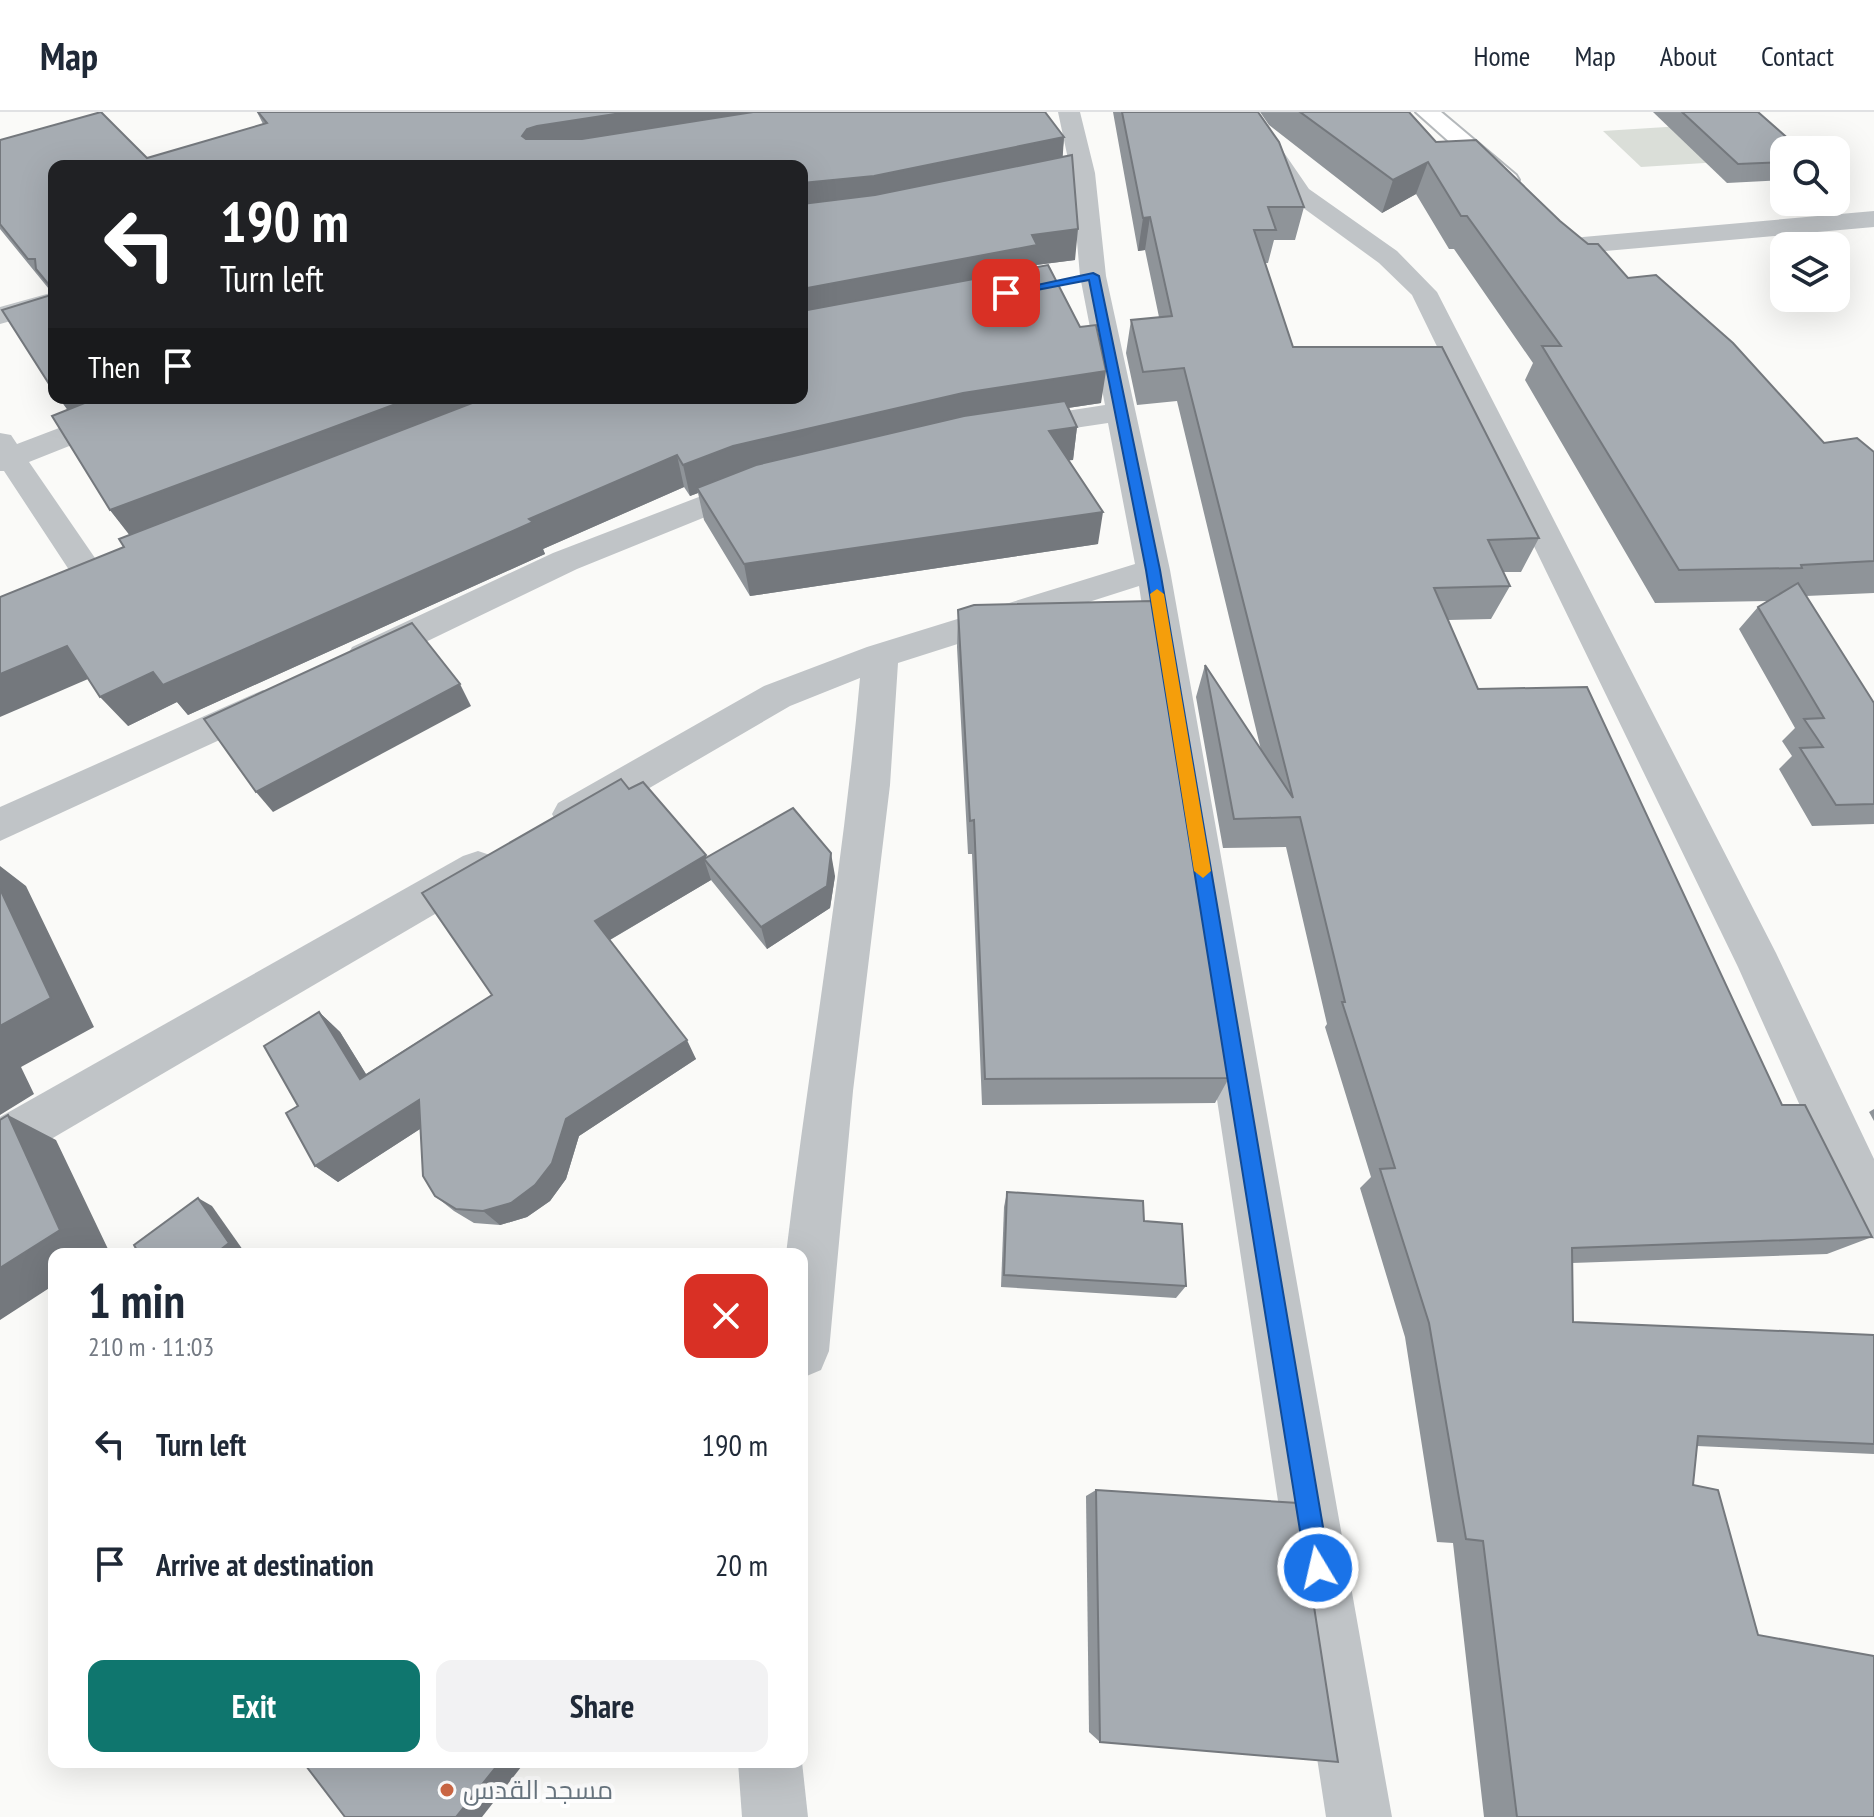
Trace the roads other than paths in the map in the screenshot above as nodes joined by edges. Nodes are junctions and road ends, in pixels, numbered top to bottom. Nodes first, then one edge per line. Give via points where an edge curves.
1 (1069, 112) edge
2 (1245, 112) edge
3 (1427, 112) edge
4 (1523, 194) edge
5 (1874, 219) edge
6 (1559, 224) edge
7 (1583, 245) junction
8 (1607, 265) edge
9 (48, 302) edge
10 (0, 316) edge
11 (148, 404) edge
12 (1120, 412) junction
13 (979, 434) edge
14 (4, 454) edge
15 (781, 480) edge
16 (1153, 570) junction
17 (91, 574) edge
18 (880, 656) junction
19 (334, 671) edge
20 (291, 691) edge
21 (0, 825) edge
22 (545, 829) edge
23 (504, 853) edge
24 (0, 1143) edge
25 (1874, 1214) edge
26 (808, 1293) edge
27 (771, 1768) edge
28 (775, 1817) edge
29 (1359, 1817) edge

1 - 12 street via 1068,176 1078,279
2 - 25 street via 1300,194 1388,257 1424,292 1760,966
3 - 4 main road
5 - 7 street
6 - 7 main road
7 - 8 main road
9 - 10 street
11 - 14 street
12 - 13 street
12 - 16 street
14 - 17 street
15 - 19 street via 750,487 565,561
16 - 18 street
16 - 29 street
18 - 22 street via 777,696
18 - 26 street via 870,785
20 - 21 street
23 - 24 street
27 - 28 street

